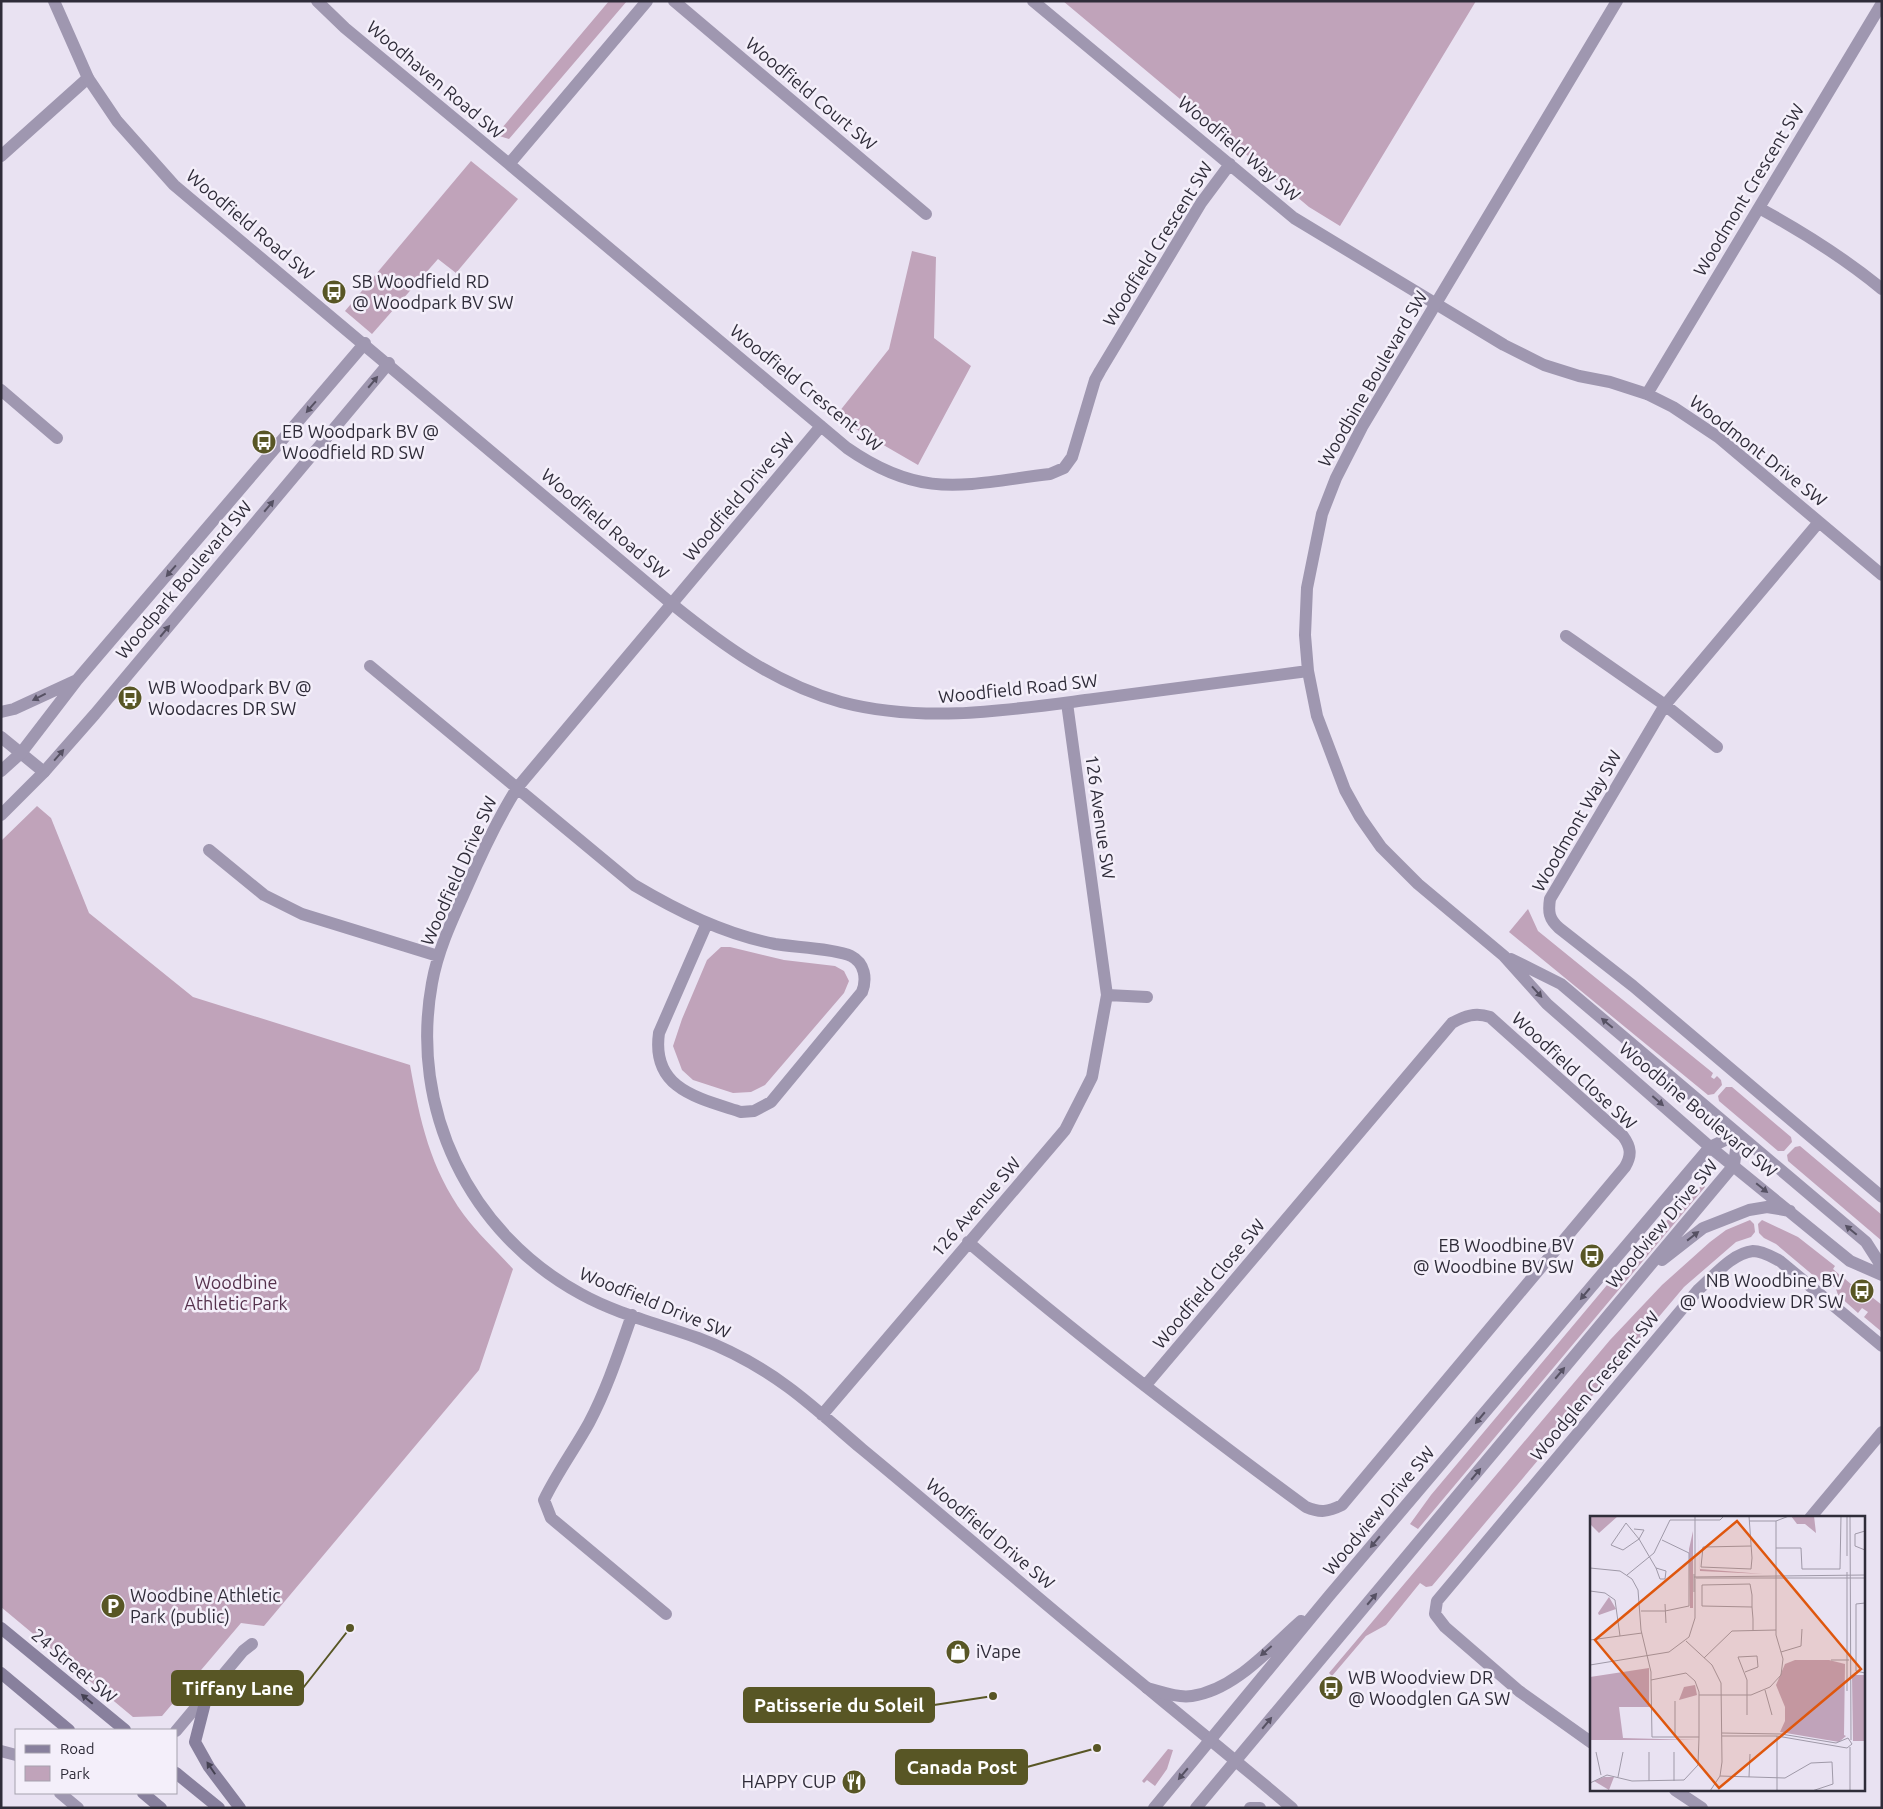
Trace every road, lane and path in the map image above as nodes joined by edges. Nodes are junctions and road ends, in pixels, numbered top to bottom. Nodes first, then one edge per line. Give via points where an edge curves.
1 (54, 1) edge
2 (317, 1) edge
3 (647, 1) edge
4 (674, 1) edge
5 (1033, 1) edge
6 (1617, 1) edge
7 (1882, 3) edge
8 (88, 78) junction
9 (1, 156) edge
10 (509, 164) junction
11 (1230, 164) junction
12 (1759, 208) junction
13 (926, 214) dead end
14 (1882, 289) edge
15 (1437, 304) junction
16 (365, 343) junction
17 (389, 363) junction
18 (1, 390) edge
19 (1647, 394) junction
20 (821, 426) junction
21 (57, 438) dead end
22 (1819, 522) junction
23 (1882, 575) edge
24 (672, 604) junction
25 (1566, 636) dead end
26 (370, 666) dead end
27 (1308, 671) junction
28 (77, 680) junction
29 (1067, 703) junction
30 (1665, 705) junction
31 (1, 712) edge
32 (1, 737) edge
33 (1717, 747) dead end
34 (20, 753) junction
35 (1, 771) edge
36 (44, 772) junction
37 (517, 788) junction
38 (1, 815) edge
39 (209, 850) dead end
40 (707, 923) junction
41 (438, 956) junction
42 (1504, 956) junction
43 (1107, 995) junction
44 (1147, 997) dead end
45 (1738, 1134) junction
46 (1710, 1147) junction
47 (1734, 1165) junction
48 (1882, 1197) edge
49 (1791, 1211) junction
50 (968, 1242) junction
51 (1882, 1267) edge
52 (1882, 1275) edge
53 (1641, 1277) junction
54 (632, 1315) junction
55 (1882, 1346) edge
56 (1145, 1386) junction
57 (822, 1415) junction
58 (1882, 1432) edge
59 (1812, 1516) edge
60 (1329, 1596) junction
61 (666, 1614) dead end
62 (1, 1628) edge
63 (252, 1644) dead end
64 (1, 1673) edge
65 (1147, 1688) junction
66 (207, 1696) junction
67 (68, 1729) edge
68 (123, 1729) edge
69 (177, 1729) edge
70 (1211, 1740) junction
71 (1590, 1742) edge
72 (1, 1751) edge
73 (15, 1755) edge
74 (1236, 1761) junction
75 (178, 1775) edge
76 (1678, 1792) edge
77 (61, 1794) edge
78 (144, 1794) edge
79 (78, 1808) edge
80 (161, 1808) edge
81 (219, 1808) edge
82 (240, 1808) edge
83 (1154, 1808) edge
84 (1196, 1808) edge
85 (1250, 1808) edge
86 (1260, 1808) edge
87 (1292, 1808) edge
88 (1702, 1808) edge

1 - 8 street, Woodfield Road SW
2 - 10 street, Woodhaven Road SW
3 - 10 street
4 - 13 street, Woodfield Court SW
5 - 11 street, Woodfield Way SW
6 - 15 street, Woodbine Boulevard SW
7 - 12 street, Woodmont Crescent SW
8 - 9 street
8 - 16 street, Woodfield Road SW via 117,121 174,185
10 - 20 street, Woodfield Crescent SW
11 - 15 street, Woodfield Way SW via 1294,218
11 - 20 street, Woodfield Crescent SW via 1201,203 1100,371 1072,457 1058,472 950,486 920,483 871,465
12 - 14 street via 1815,239
12 - 19 street, Woodmont Crescent SW
15 - 19 street, Woodmont Drive SW via 1544,365
15 - 27 street, Woodbine Boulevard SW via 1362,427 1322,514 1307,588
16 - 17 street, Woodfield Road SW
16 -> 28 street, Woodpark Boulevard SW
17 - 24 street, Woodfield Road SW
36 -> 17 street, Woodpark Boulevard SW
18 - 21 street
19 - 22 street, Woodmont Drive SW via 1718,437
20 - 24 street, Woodfield Drive SW
22 - 23 street, Woodmont Drive SW
22 - 30 street, Woodmont Way SW
24 - 29 street, Woodfield Road SW via 766,672 841,702 934,715 964,715
24 - 37 street, Woodfield Drive SW
25 - 30 street
26 - 37 street
27 - 29 street, Woodfield Road SW
27 - 42 street, Woodbine Boulevard SW via 1329,754 1360,817 1381,847 1418,884
28 -> 31 street
28 - 34 street, Woodpark Boulevard SW
29 - 43 street, 126 Avenue SW
30 - 33 street
30 - 48 street, Woodmont Way SW via 1550,899 1548,911 1551,920
32 - 34 street
34 - 35 street, Woodpark Boulevard SW
34 - 36 street
36 - 38 street, Woodpark Boulevard SW
37 - 40 street via 634,885
37 - 41 street, Woodfield Drive SW via 496,822
39 - 41 street via 264,895 302,914
40 - 40 street via 658,1032 657,1049 665,1074 676,1086 691,1095 749,1112 771,1102 862,992 864,972 850,955 774,944
41 - 54 street, Woodfield Drive SW via 428,1014 429,1072 440,1124 457,1168 496,1227 537,1266 585,1296
45 -> 42 street, Woodbine Boulevard SW via 1561,984
42 -> 46 street, Woodbine Boulevard SW via 1547,1004
43 - 44 street
43 - 50 street, 126 Avenue SW via 1092,1076 1065,1130
45 - 46 street, Woodview Drive SW
45 - 47 street, Woodview Drive SW
51 -> 45 street, Woodbine Boulevard SW via 1866,1242
46 - 47 street, Woodbine Boulevard SW
46 -> 60 street, Woodview Drive SW
47 -> 49 street, Woodbine Boulevard SW
47 - 53 street, Woodview Drive SW
49 - 52 street, Woodbine Boulevard SW via 1850,1261
53 -> 49 street via 1703,1228 1749,1210 1766,1207
50 - 56 street, Woodfield Close SW via 1054,1316
50 - 57 street, 126 Avenue SW
74 -> 53 street, Woodview Drive SW
54 - 57 street, Woodfield Drive SW via 740,1357 788,1387
54 - 61 street via 609,1379 588,1424 544,1500 551,1518
55 - 71 street, Woodglen Crescent SW via 1780,1261 1753,1251 1735,1258 1698,1290 1437,1601 1435,1614 1444,1627 1519,1691
56 - 56 street, Woodfield Close SW via 1306,1507 1316,1512 1330,1511 1342,1504 1625,1167 1629,1160 1624,1136 1490,1017 1467,1015 1452,1024
57 - 65 street, Woodfield Drive SW
58 - 59 street
60 -> 65 street via 1241,1674 1212,1691 1180,1696
60 - 70 street, Woodview Drive SW
68 -> 62 main road, 24 Street SW
63 - 66 street via 242,1651
64 - 67 main road
65 - 70 street, Woodfield Drive SW
66 - 69 street
82 -> 66 main road via 209,1767 195,1742
70 - 74 street, Woodfield Drive SW
70 -> 83 street, Woodview Drive SW
72 - 73 street
74 - 84 street, Woodview Drive SW
74 - 87 street, Woodfield Drive SW
75 - 81 main road
76 - 88 street
77 - 79 street
78 - 80 main road
85 - 86 street

